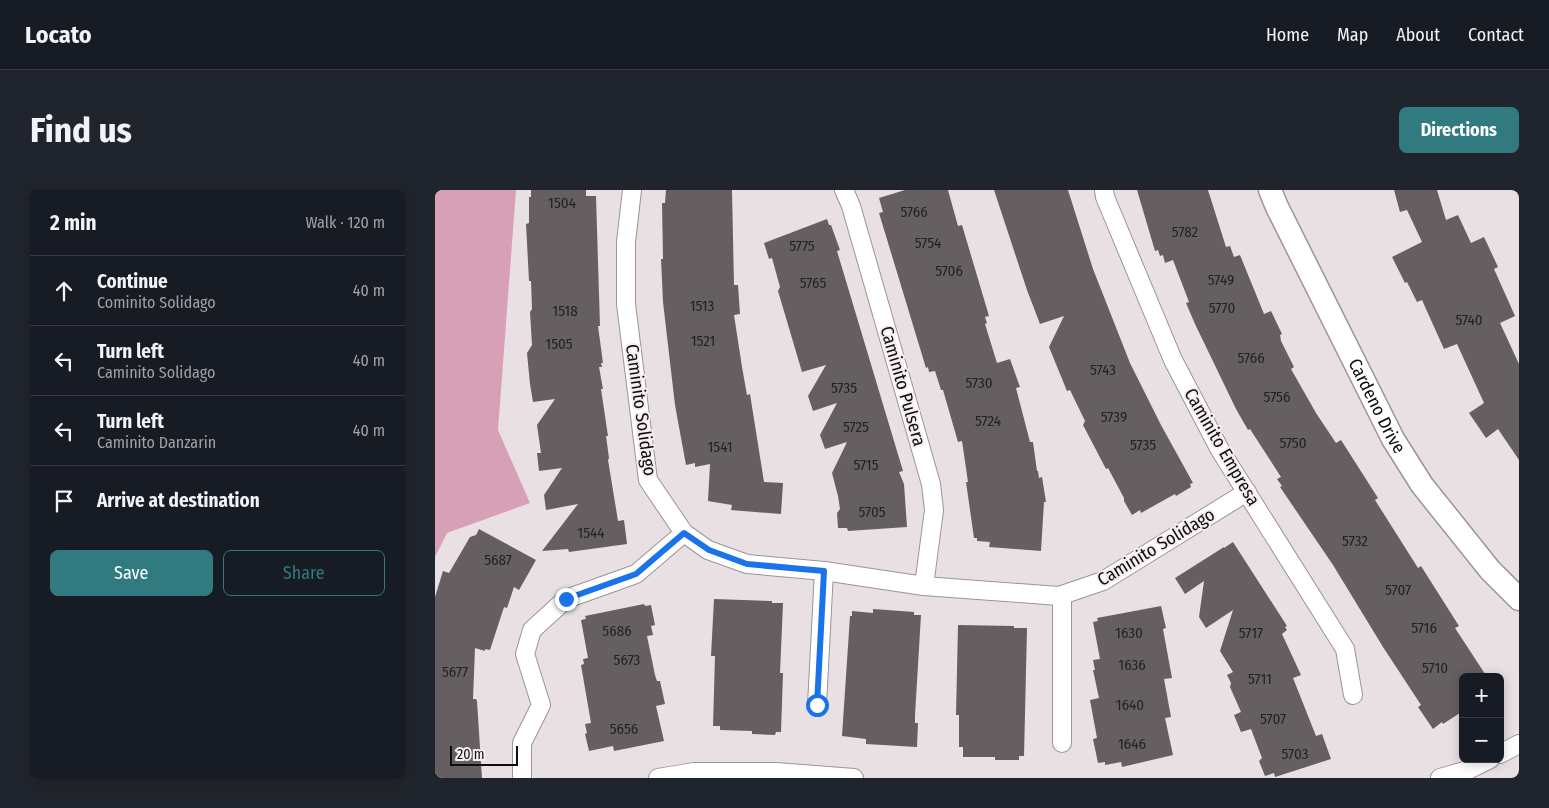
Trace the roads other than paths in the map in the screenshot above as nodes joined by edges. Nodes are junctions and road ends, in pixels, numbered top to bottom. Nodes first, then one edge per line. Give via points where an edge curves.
1 (633, 190) edge
2 (844, 190) edge
3 (1104, 190) edge
4 (1270, 190) edge
5 (1247, 492) junction
6 (684, 533) junction
7 (824, 571) junction
8 (924, 586) junction
9 (1062, 595) junction
10 (1519, 599) edge
11 (1353, 695) dead end
12 (817, 705) dead end
13 (1062, 743) dead end
14 (1519, 744) edge
15 (1504, 752) edge
16 (1482, 763) edge
17 (522, 778) edge
18 (658, 778) edge
19 (854, 778) edge
20 (1440, 778) edge

1 - 6 street, Caminito Solidago via 626,242 626,304 648,480
2 - 8 street, Caminito Pulsera via 931,484 934,510
3 - 5 street, Caminito Empresa via 1173,360 1220,450
4 - 10 street, Cardeno Drive via 1393,440 1422,485 1490,570
5 - 9 street, Caminito Solidago via 1103,582
5 - 11 street, Caminito Empresa via 1345,649
6 - 7 street, Caminito Solidago via 709,550 747,564
6 - 17 street via 636,574 566,599 532,630 525,654 541,705 522,743
7 - 8 street, Caminito Solidago
7 - 12 street
8 - 9 street, Caminito Solidago
9 - 13 street
14 - 15 street
16 - 20 street
18 - 19 street via 694,772 776,772

